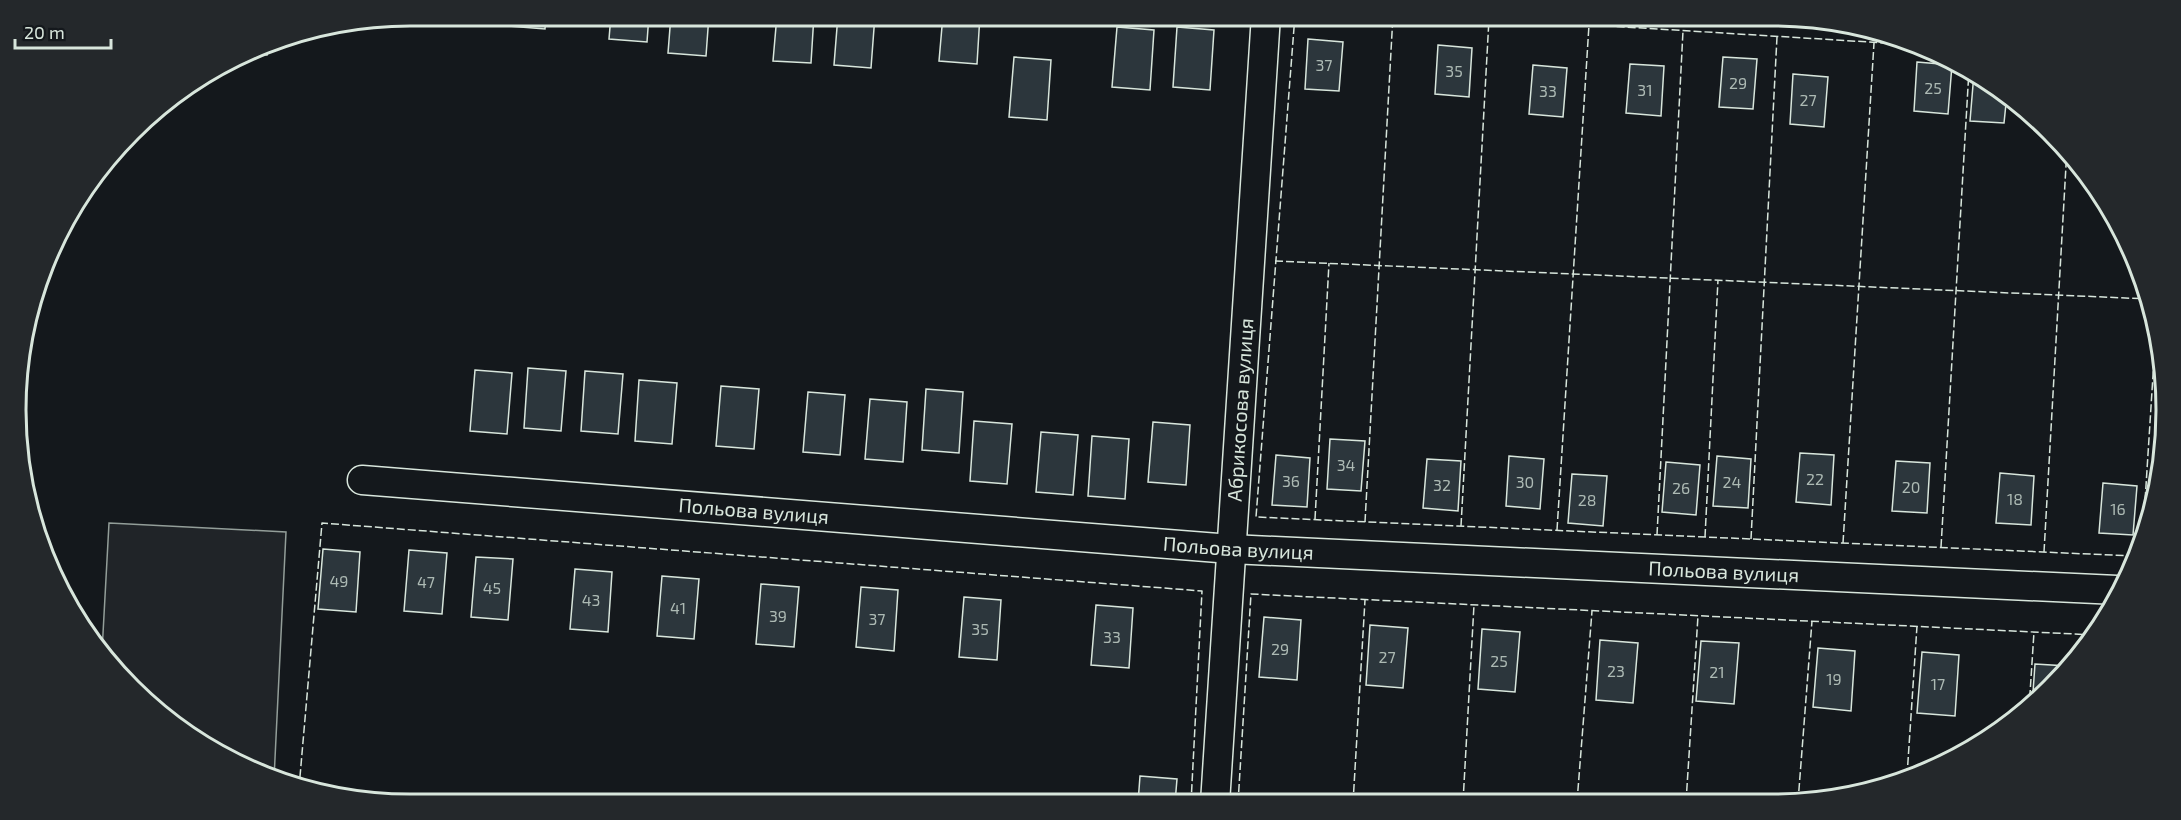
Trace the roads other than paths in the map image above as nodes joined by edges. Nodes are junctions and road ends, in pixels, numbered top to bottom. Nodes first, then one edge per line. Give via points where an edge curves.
1 (1265, 26) edge
2 (362, 480) dead end
3 (1231, 549) junction
4 (2110, 591) edge
5 (1216, 794) edge

1 - 3 street, Абрикосова вулиця
2 - 3 street, Польова вулиця
3 - 4 street, Польова вулиця
3 - 5 street, Абрикосова вулиця

